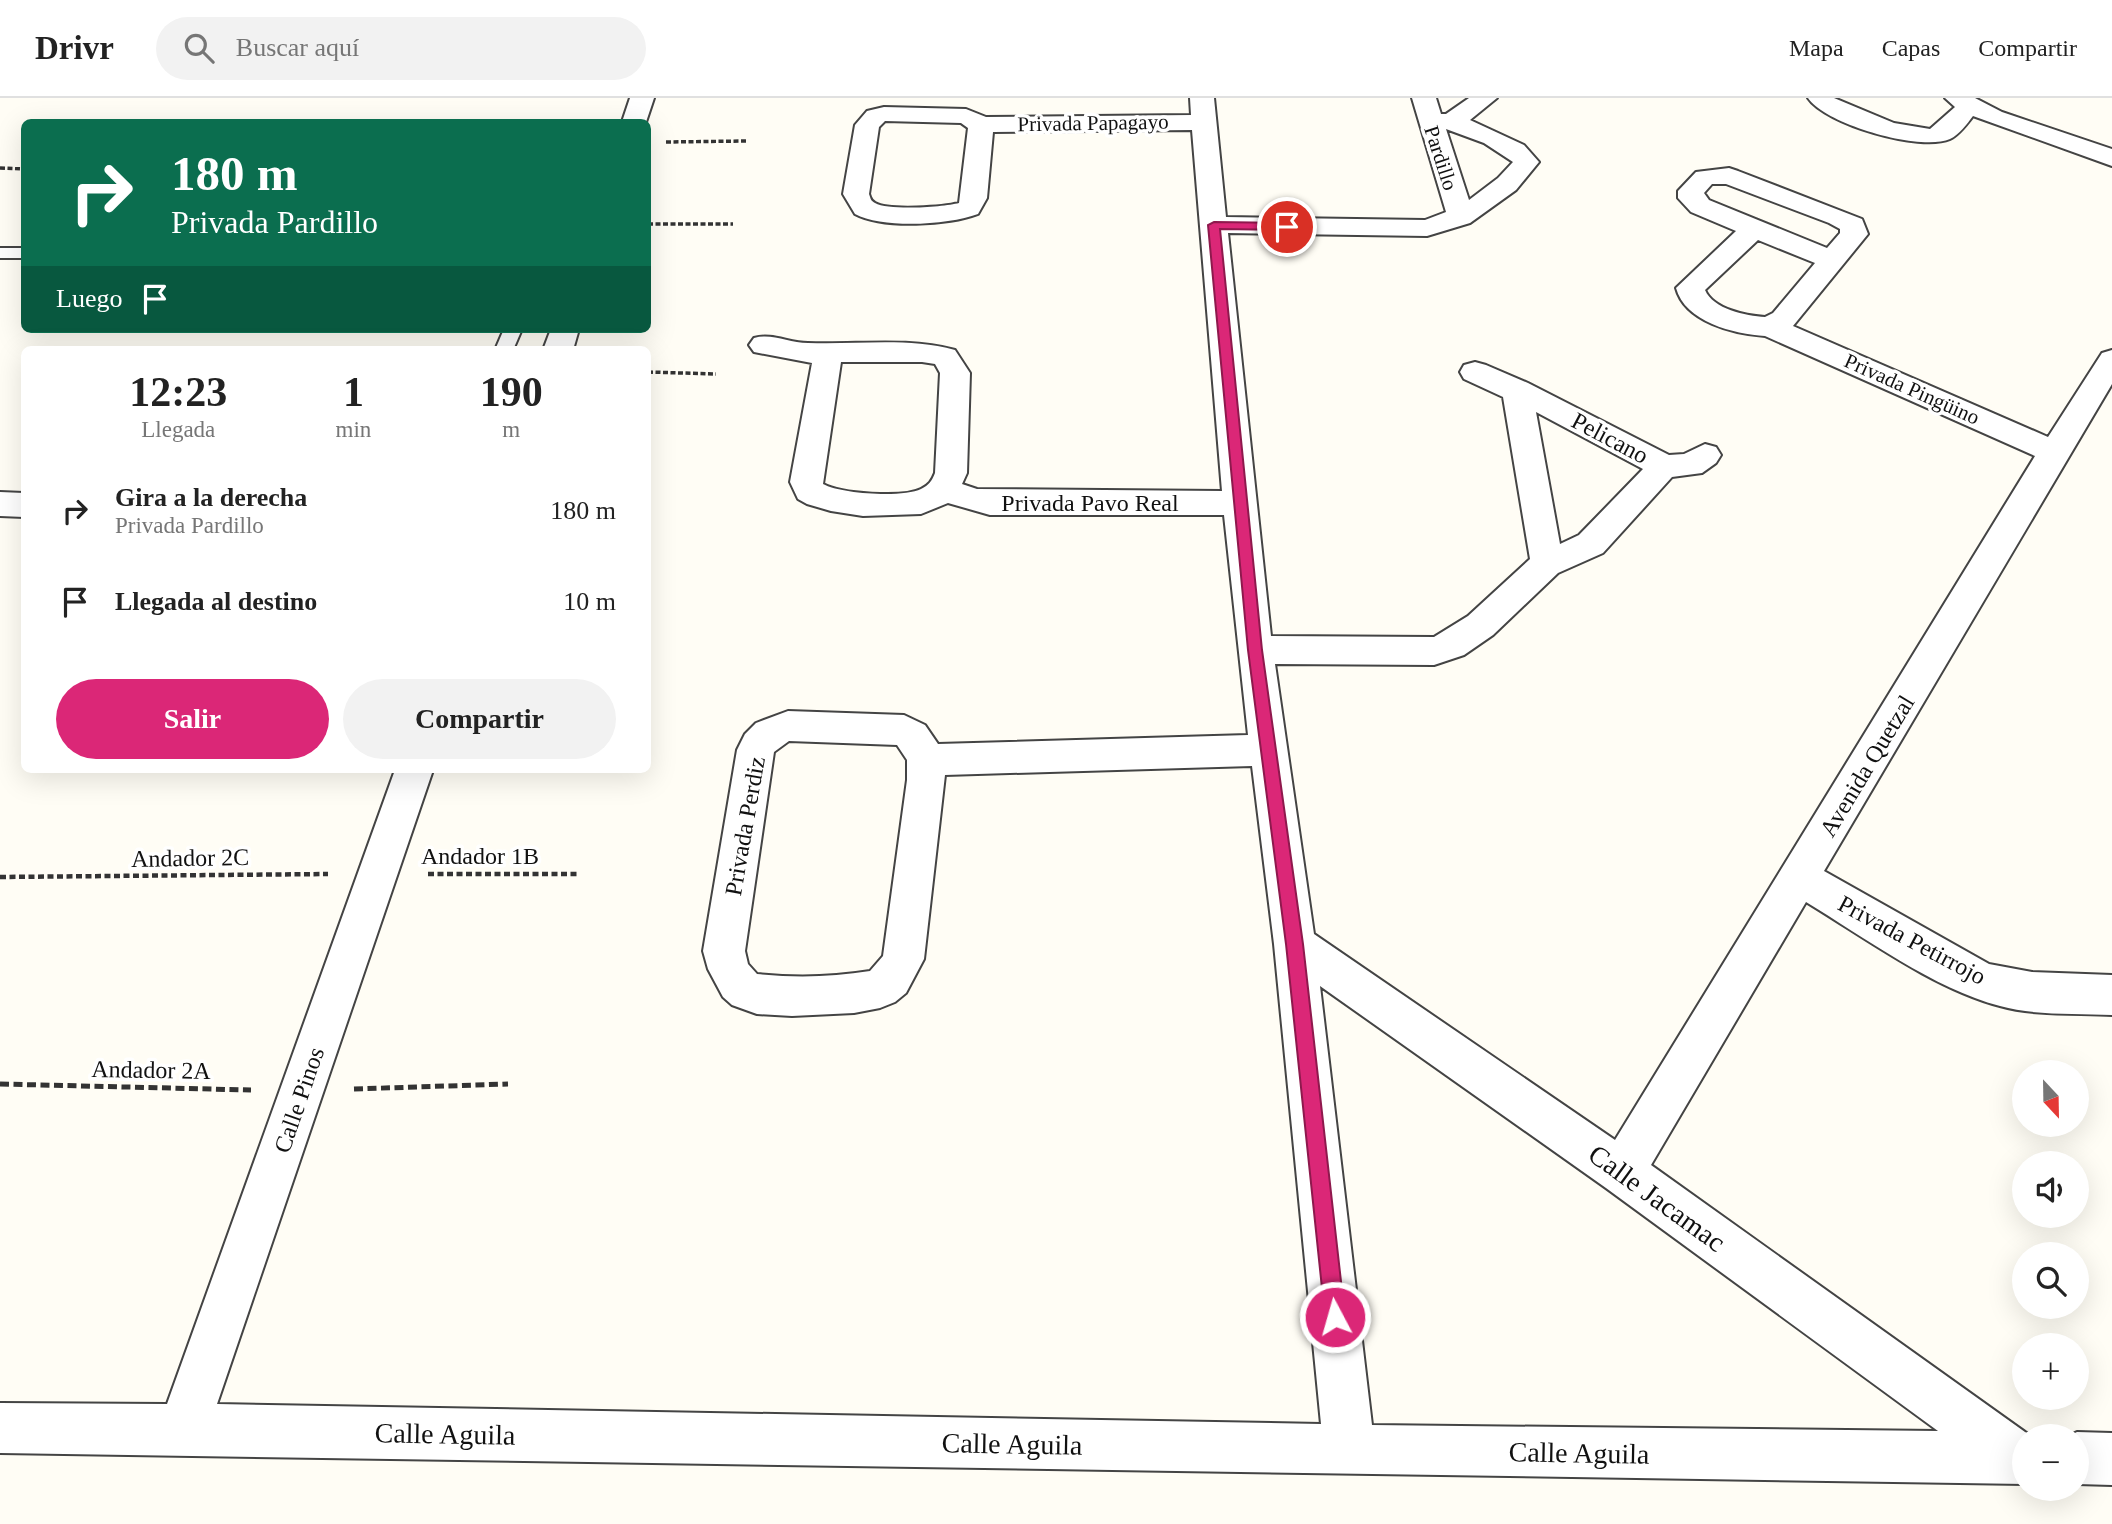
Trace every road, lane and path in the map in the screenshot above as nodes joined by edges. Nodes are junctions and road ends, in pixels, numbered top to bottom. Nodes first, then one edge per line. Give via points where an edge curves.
1 (642, 98) edge
2 (1485, 98) edge
3 (1820, 98) edge
4 (1963, 102) edge
5 (1203, 110) edge
6 (1435, 114) edge
7 (635, 119) edge
8 (981, 125) junction
9 (746, 141) dead end
10 (660, 142) dead end
11 (2112, 158) edge
12 (0, 169) edge
13 (21, 169) edge
14 (1461, 217) junction
15 (733, 224) dead end
16 (651, 225) edge
17 (1214, 225) junction
18 (1754, 229) junction
19 (0, 253) edge
20 (21, 253) edge
21 (1832, 260) junction
22 (1770, 327) junction
23 (764, 345) dead end
24 (828, 354) junction
25 (2112, 360) edge
26 (651, 372) edge
27 (1475, 372) dead end
28 (716, 374) dead end
29 (1517, 390) junction
30 (2054, 452) junction
31 (1705, 455) dead end
32 (1664, 466) junction
33 (944, 489) junction
34 (1239, 503) junction
35 (0, 504) edge
36 (21, 505) edge
37 (1547, 563) junction
38 (1255, 650) junction
39 (1268, 750) junction
40 (926, 760) junction
41 (413, 773) edge
42 (379, 873) junction
43 (580, 874) dead end
44 (0, 877) edge
45 (1800, 878) junction
46 (1295, 944) junction
47 (2112, 995) edge
48 (0, 1084) edge
49 (508, 1084) dead end
50 (302, 1091) junction
51 (1622, 1172) junction
52 (0, 1428) edge
53 (183, 1429) junction
54 (1349, 1450) junction
55 (2012, 1451) edge
56 (2012, 1457) edge
57 (2089, 1458) edge
58 (2112, 1459) edge

1 - 7 street
2 - 6 street
3 - 4 street via 1829,106 1917,136 1944,132
4 - 11 street
5 - 8 street, Privada Papagayo
5 - 17 street
6 - 14 street, Pardillo
6 - 14 street via 1525,157 1526,162
8 - 8 street, Privada Papagayo via 966,116 876,116 867,125 856,194 862,206 883,212 967,209 974,198
9 - 10 path
12 - 13 path
14 - 17 street via 1410,230
15 - 16 path
17 - 34 street
18 - 21 street
18 - 21 street via 1700,206 1691,198 1691,191 1705,177 1729,176 1839,217 1853,225 1854,234
18 - 22 street, Privada Pingüino via 1690,288 1692,298 1706,309
19 - 20 lane
21 - 22 street via 1783,319
22 - 30 street, Privada Pingüino
23 - 24 street
24 - 33 street via 922,352 945,357 955,373 951,472
24 - 33 street via 806,482 809,491 824,500 844,503 921,502
25 - 30 street, Avenida Quetzal
26 - 28 path
27 - 29 street, Pelicano
29 - 32 street, Pelicano
29 - 37 street
30 - 45 street, Avenida Quetzal
31 - 32 street, Pelicano via 1690,465
32 - 37 street via 1591,544
33 - 34 street, Privada Pavo Real via 990,503
34 - 38 street
35 - 36 street
37 - 38 street via 1471,634 1448,648
38 - 39 street
39 - 40 street
39 - 46 street
40 - 40 street, Privada Perdiz via 914,735 904,730 788,726 760,741 724,951 737,984 761,994 862,994 890,981 903,959
41 - 42 street, Calle Pinos
42 - 43 path, Andador 1B
42 - 44 path, Andador 2C
42 - 50 street, Calle Pinos
45 - 47 street, Privada Petirrojo via 1983,981 2037,992
45 - 51 street, Avenida Quetzal
46 - 51 street, Calle Jacamac
46 - 54 street
48 - 50 path, Andador 2A
49 - 50 path, Andador 2A
50 - 53 street, Calle Pinos
51 - 55 street, Calle Jacamac
52 - 53 street, Calle Aguila
53 - 54 street, Calle Aguila
54 - 56 street, Calle Aguila
57 - 58 street

